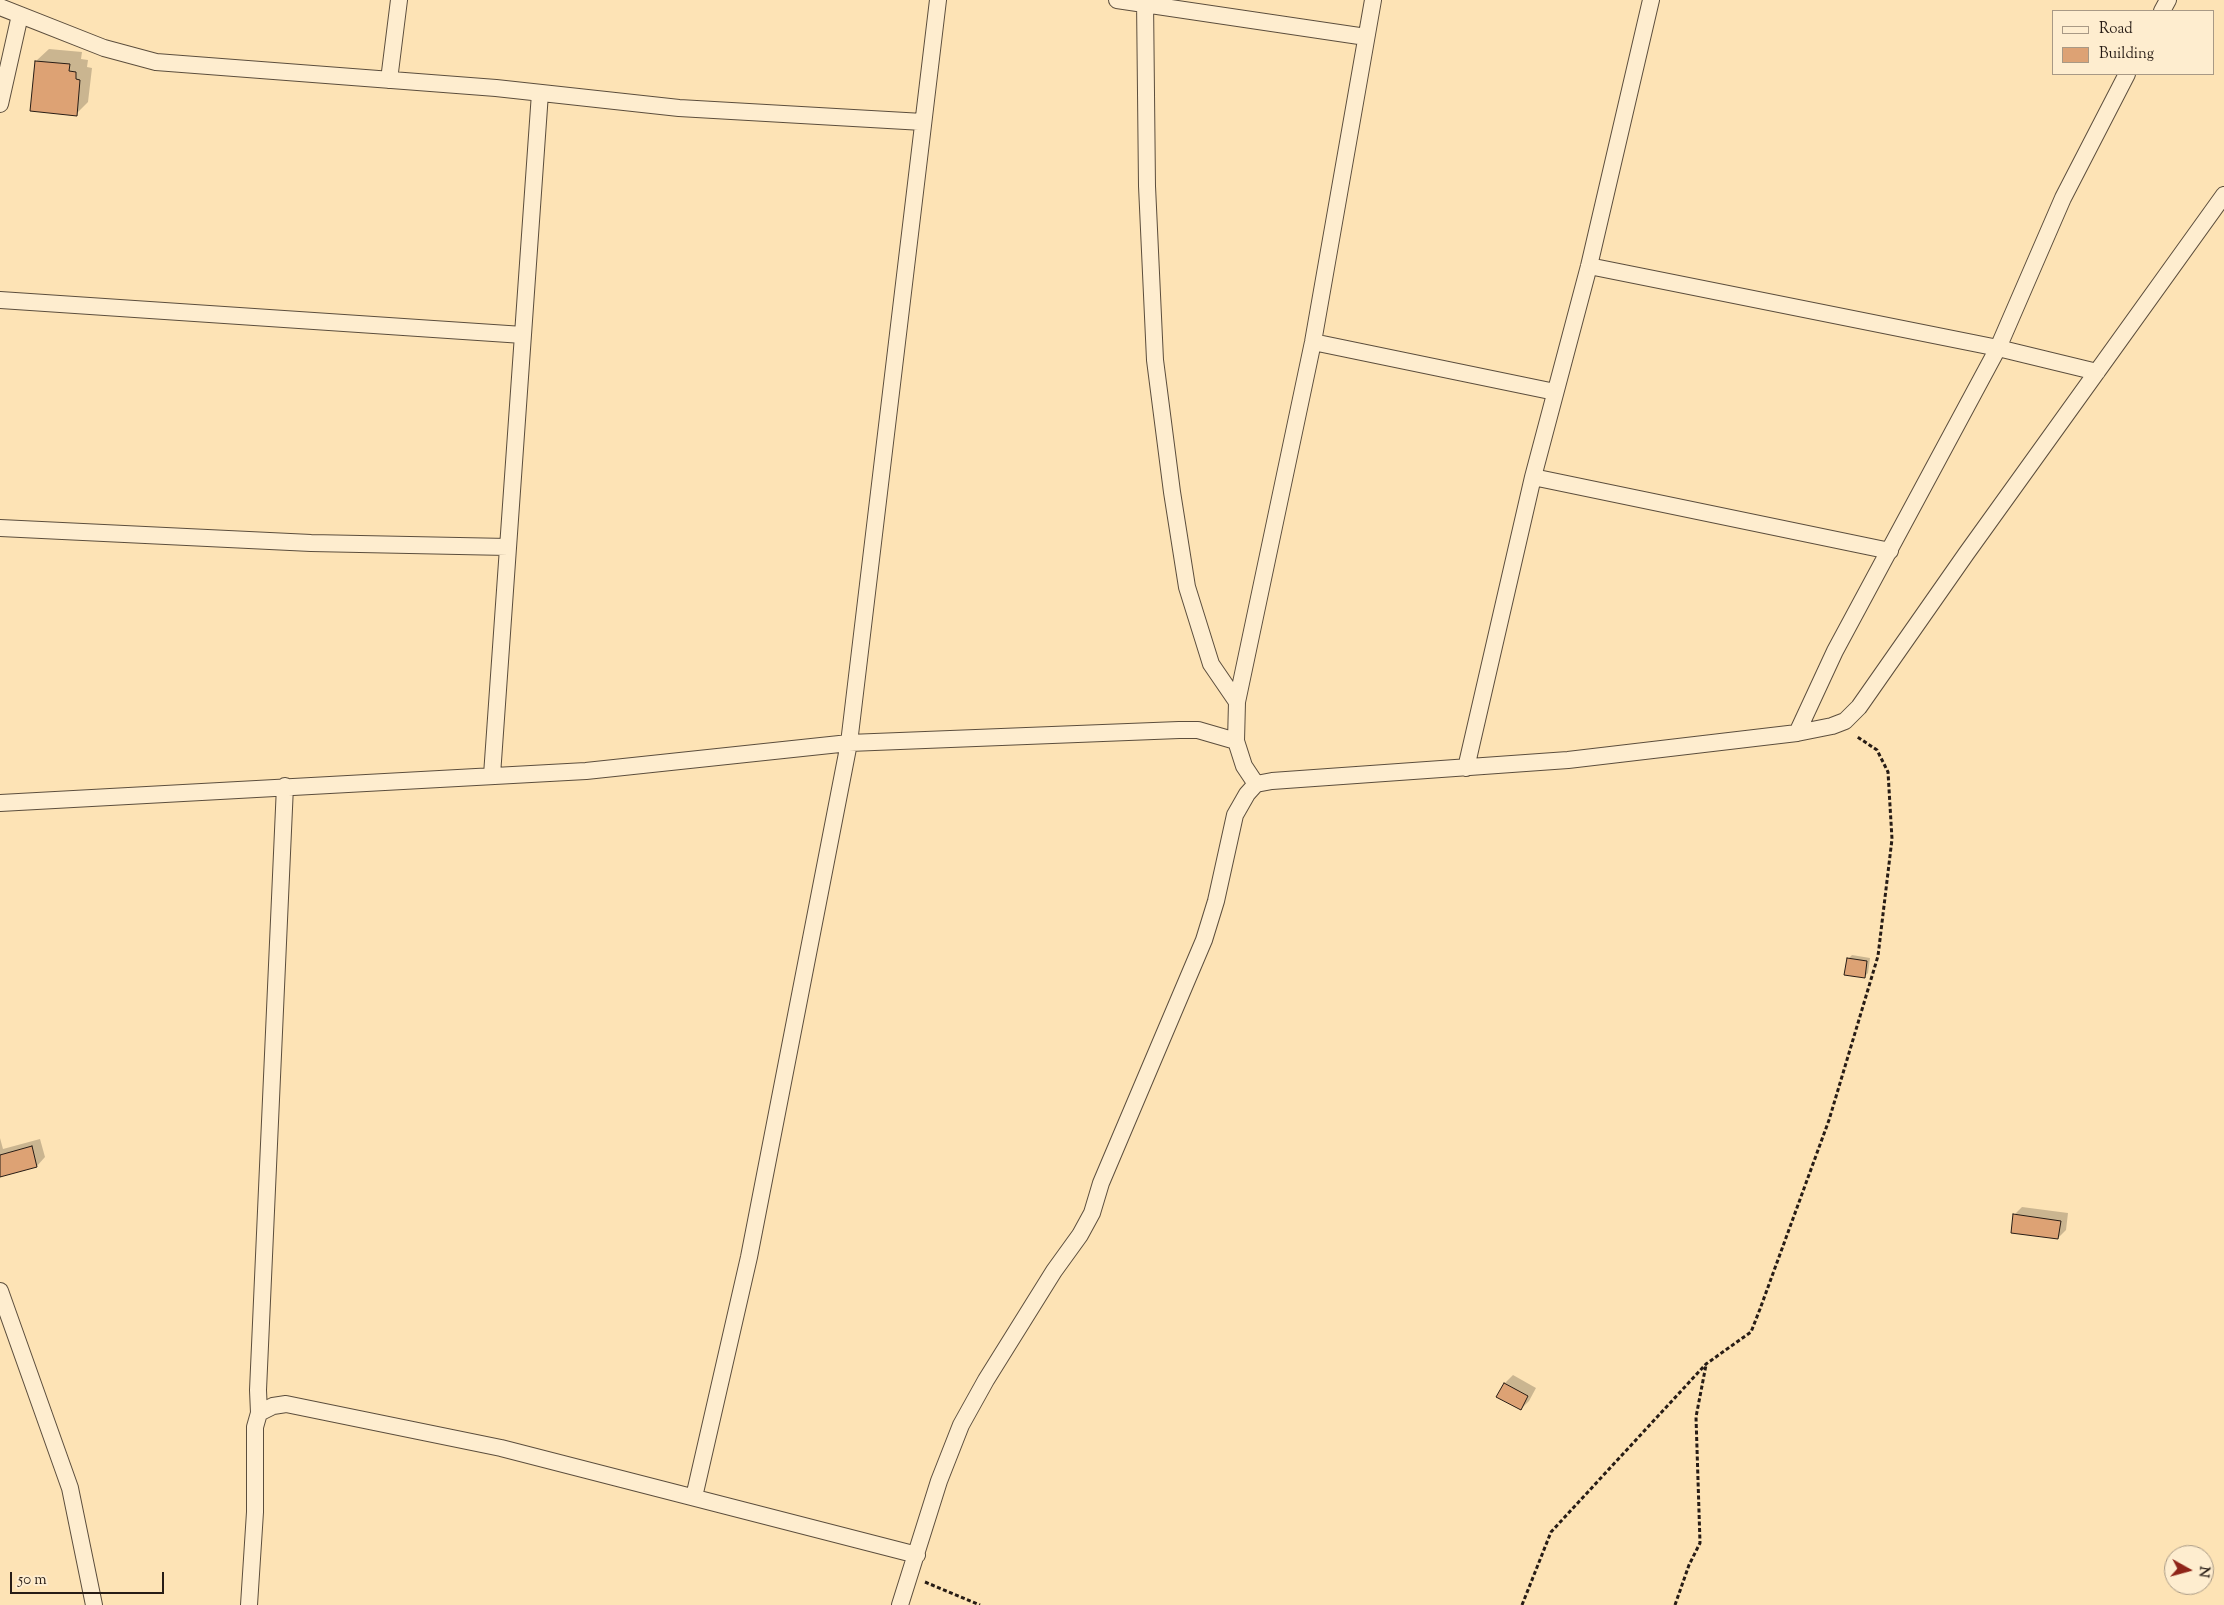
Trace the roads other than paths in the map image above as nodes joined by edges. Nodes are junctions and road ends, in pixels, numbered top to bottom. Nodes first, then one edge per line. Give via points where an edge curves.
1 (399, 0) edge
2 (938, 0) edge
3 (1117, 0) edge
4 (1373, 0) edge
5 (1651, 0) edge
6 (1145, 2) edge
7 (0, 7) edge
8 (20, 15) junction
9 (1366, 37) junction
10 (2126, 75) edge
11 (389, 80) junction
12 (540, 93) junction
13 (0, 104) edge
14 (923, 122) junction
15 (2224, 195) edge
16 (1589, 266) junction
17 (0, 300) edge
18 (522, 335) junction
19 (1313, 342) junction
20 (1998, 348) junction
21 (2097, 372) junction
22 (1555, 392) junction
23 (1533, 477) junction
24 (0, 528) edge
25 (508, 547) junction
26 (1890, 551) junction
27 (1237, 702) junction
28 (1797, 733) junction
29 (1236, 741) junction
30 (850, 743) junction
31 (1466, 768) junction
32 (492, 775) junction
33 (1256, 784) junction
34 (285, 786) junction
35 (0, 803) edge
36 (0, 1291) edge
37 (259, 1413) junction
38 (694, 1497) junction
39 (917, 1555) junction
40 (94, 1605) edge
41 (249, 1605) edge
42 (900, 1605) edge

1 - 11 street
2 - 14 street
3 - 6 street
4 - 9 street
5 - 16 street
6 - 9 street
6 - 27 street via 1147,186 1155,360 1170,483 1187,587 1210,664
7 - 8 street
8 - 11 street via 104,48 156,62
8 - 13 street
9 - 19 street
10 - 20 street via 2063,198
11 - 12 street
12 - 14 street via 679,108
12 - 18 street
14 - 30 street
15 - 21 street
16 - 20 street
16 - 22 street
17 - 18 street
18 - 25 street
19 - 22 street
19 - 27 street
20 - 21 street
20 - 26 street
21 - 28 street via 1859,707 1846,721
22 - 23 street
23 - 26 street
23 - 31 street
24 - 25 street via 311,543
25 - 32 street
26 - 28 street via 1836,651
27 - 29 street
28 - 31 street via 1568,760
29 - 30 street via 1205,732 1179,730
29 - 33 street via 1244,766
30 - 32 street via 586,771
30 - 38 street via 749,1257
31 - 33 street
32 - 34 street
33 - 39 street via 1235,815 1204,940 1101,1182 1092,1212 961,1425
34 - 35 street
34 - 37 street
36 - 40 street via 70,1488
37 - 38 street via 272,1406 286,1404 501,1448
37 - 41 street via 255,1427 255,1512
38 - 39 street
39 - 42 street

